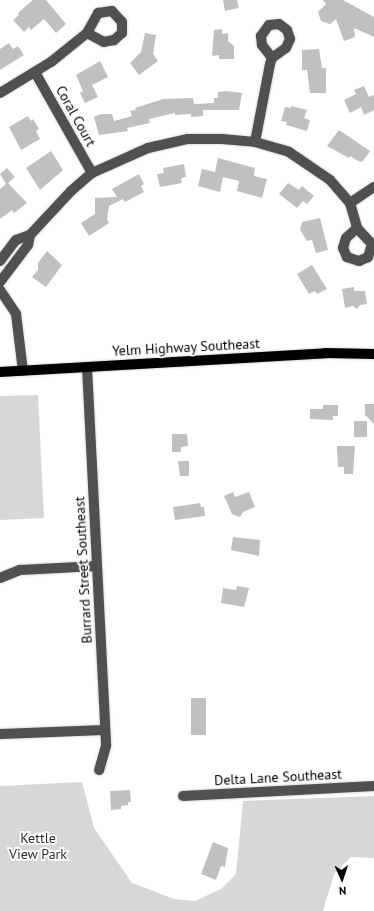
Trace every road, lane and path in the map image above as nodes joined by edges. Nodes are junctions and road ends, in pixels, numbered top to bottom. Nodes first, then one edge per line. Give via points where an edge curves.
1 (87, 33) dead end
2 (272, 58) dead end
3 (36, 74) junction
4 (0, 93) edge
5 (255, 142) junction
6 (92, 173) junction
7 (374, 187) edge
8 (350, 203) junction
9 (357, 228) dead end
10 (30, 235) junction
11 (0, 261) edge
12 (0, 282) edge
13 (0, 290) edge
14 (374, 354) edge
15 (87, 367) junction
16 (23, 371) junction
17 (0, 372) edge
18 (97, 566) junction
19 (0, 578) edge
20 (105, 730) junction
21 (0, 734) edge
22 (99, 770) dead end
23 (374, 786) edge
24 (183, 796) dead end

1 - 3 street
2 - 5 street
3 - 4 street
3 - 6 street, Coral Court
5 - 6 street via 188,139 148,148
5 - 8 street via 289,152 308,163 330,180
6 - 10 street via 71,191
7 - 8 street
8 - 9 street
10 - 11 street via 16,240
10 - 12 street via 28,245
13 - 16 street via 16,314
14 - 15 main road, Yelm Highway Southeast via 326,353
15 - 16 main road, Yelm Highway Southeast
15 - 18 street, Burrard Street Southeast
16 - 17 main road, Yelm Highway Southeast
18 - 19 street via 20,570
18 - 20 street, Burrard Street Southeast
20 - 21 street
20 - 22 street, Burrard Street Southeast via 105,753
23 - 24 street, Delta Lane Southeast

